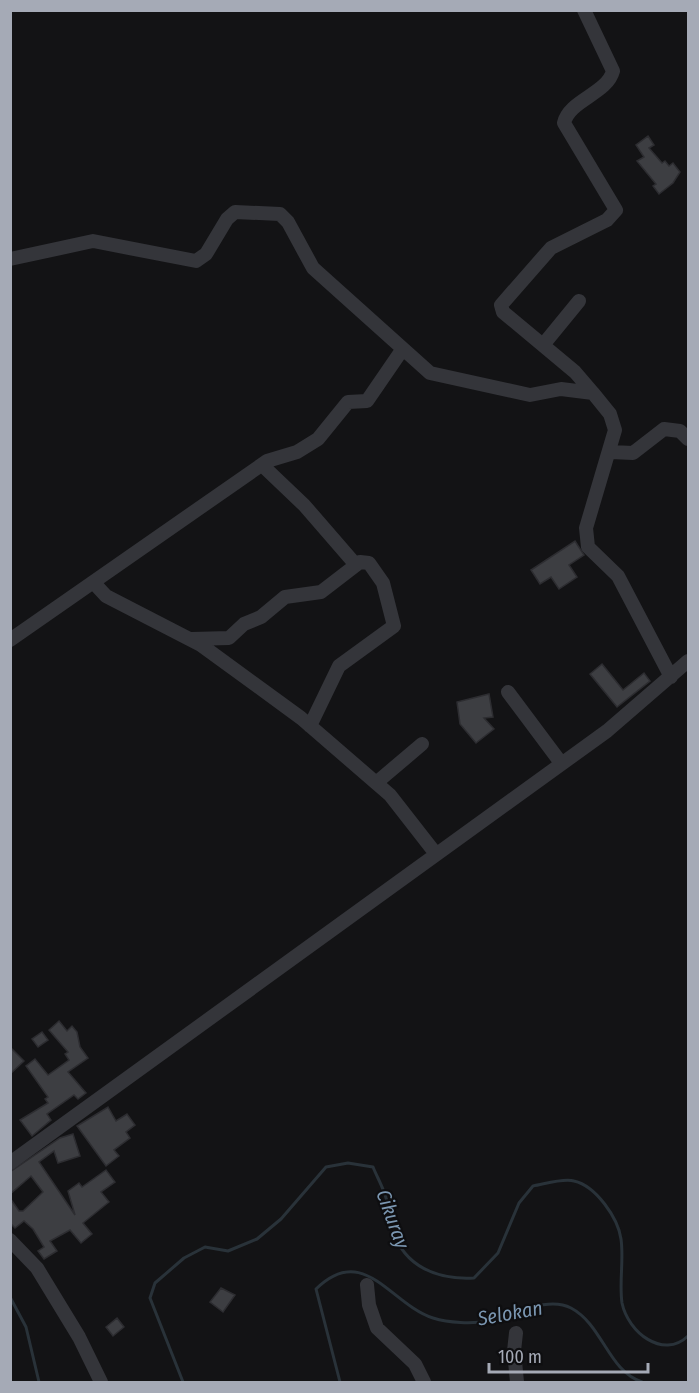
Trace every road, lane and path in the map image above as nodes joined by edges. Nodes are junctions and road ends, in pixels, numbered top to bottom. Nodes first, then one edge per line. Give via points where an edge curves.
1 (584, 10) edge
2 (10, 260) edge
3 (579, 301) dead end
4 (543, 345) junction
5 (402, 350) junction
6 (593, 393) junction
7 (686, 432) edge
8 (610, 452) junction
9 (262, 465) junction
10 (356, 565) junction
11 (94, 583) junction
12 (192, 639) junction
13 (10, 640) edge
14 (688, 661) edge
15 (671, 678) junction
16 (508, 692) dead end
17 (310, 726) junction
18 (422, 744) dead end
19 (561, 763) junction
20 (376, 783) junction
21 (436, 854) junction
22 (10, 1163) edge
23 (10, 1240) edge
24 (367, 1286) dead end
25 (516, 1333) dead end
26 (101, 1383) edge
27 (424, 1383) edge
28 (517, 1383) edge

1 - 4 street via 613,71 609,80 568,114 564,123 616,210 607,220 551,248 501,303 503,312
2 - 5 street via 93,241 196,261 206,254 235,212 274,213 288,222 313,268
3 - 4 street
4 - 6 street
5 - 6 street via 435,375 530,395 561,389
5 - 9 street via 367,401 349,401 318,439
6 - 8 street via 614,422
7 - 8 street via 661,430 633,453
8 - 15 street via 586,528 587,543 618,576
9 - 10 street via 304,505
9 - 11 street
10 - 12 street via 321,592 282,598 229,638
10 - 17 street via 366,562 375,569 394,624 339,666
11 - 12 street via 106,596
11 - 13 street
12 - 17 street
14 - 15 street
15 - 19 street
16 - 19 street
17 - 20 street
18 - 20 street
19 - 21 street
20 - 21 street
21 - 22 street
23 - 26 street via 37,1268 79,1337
24 - 27 street via 377,1328 415,1364
25 - 28 street

